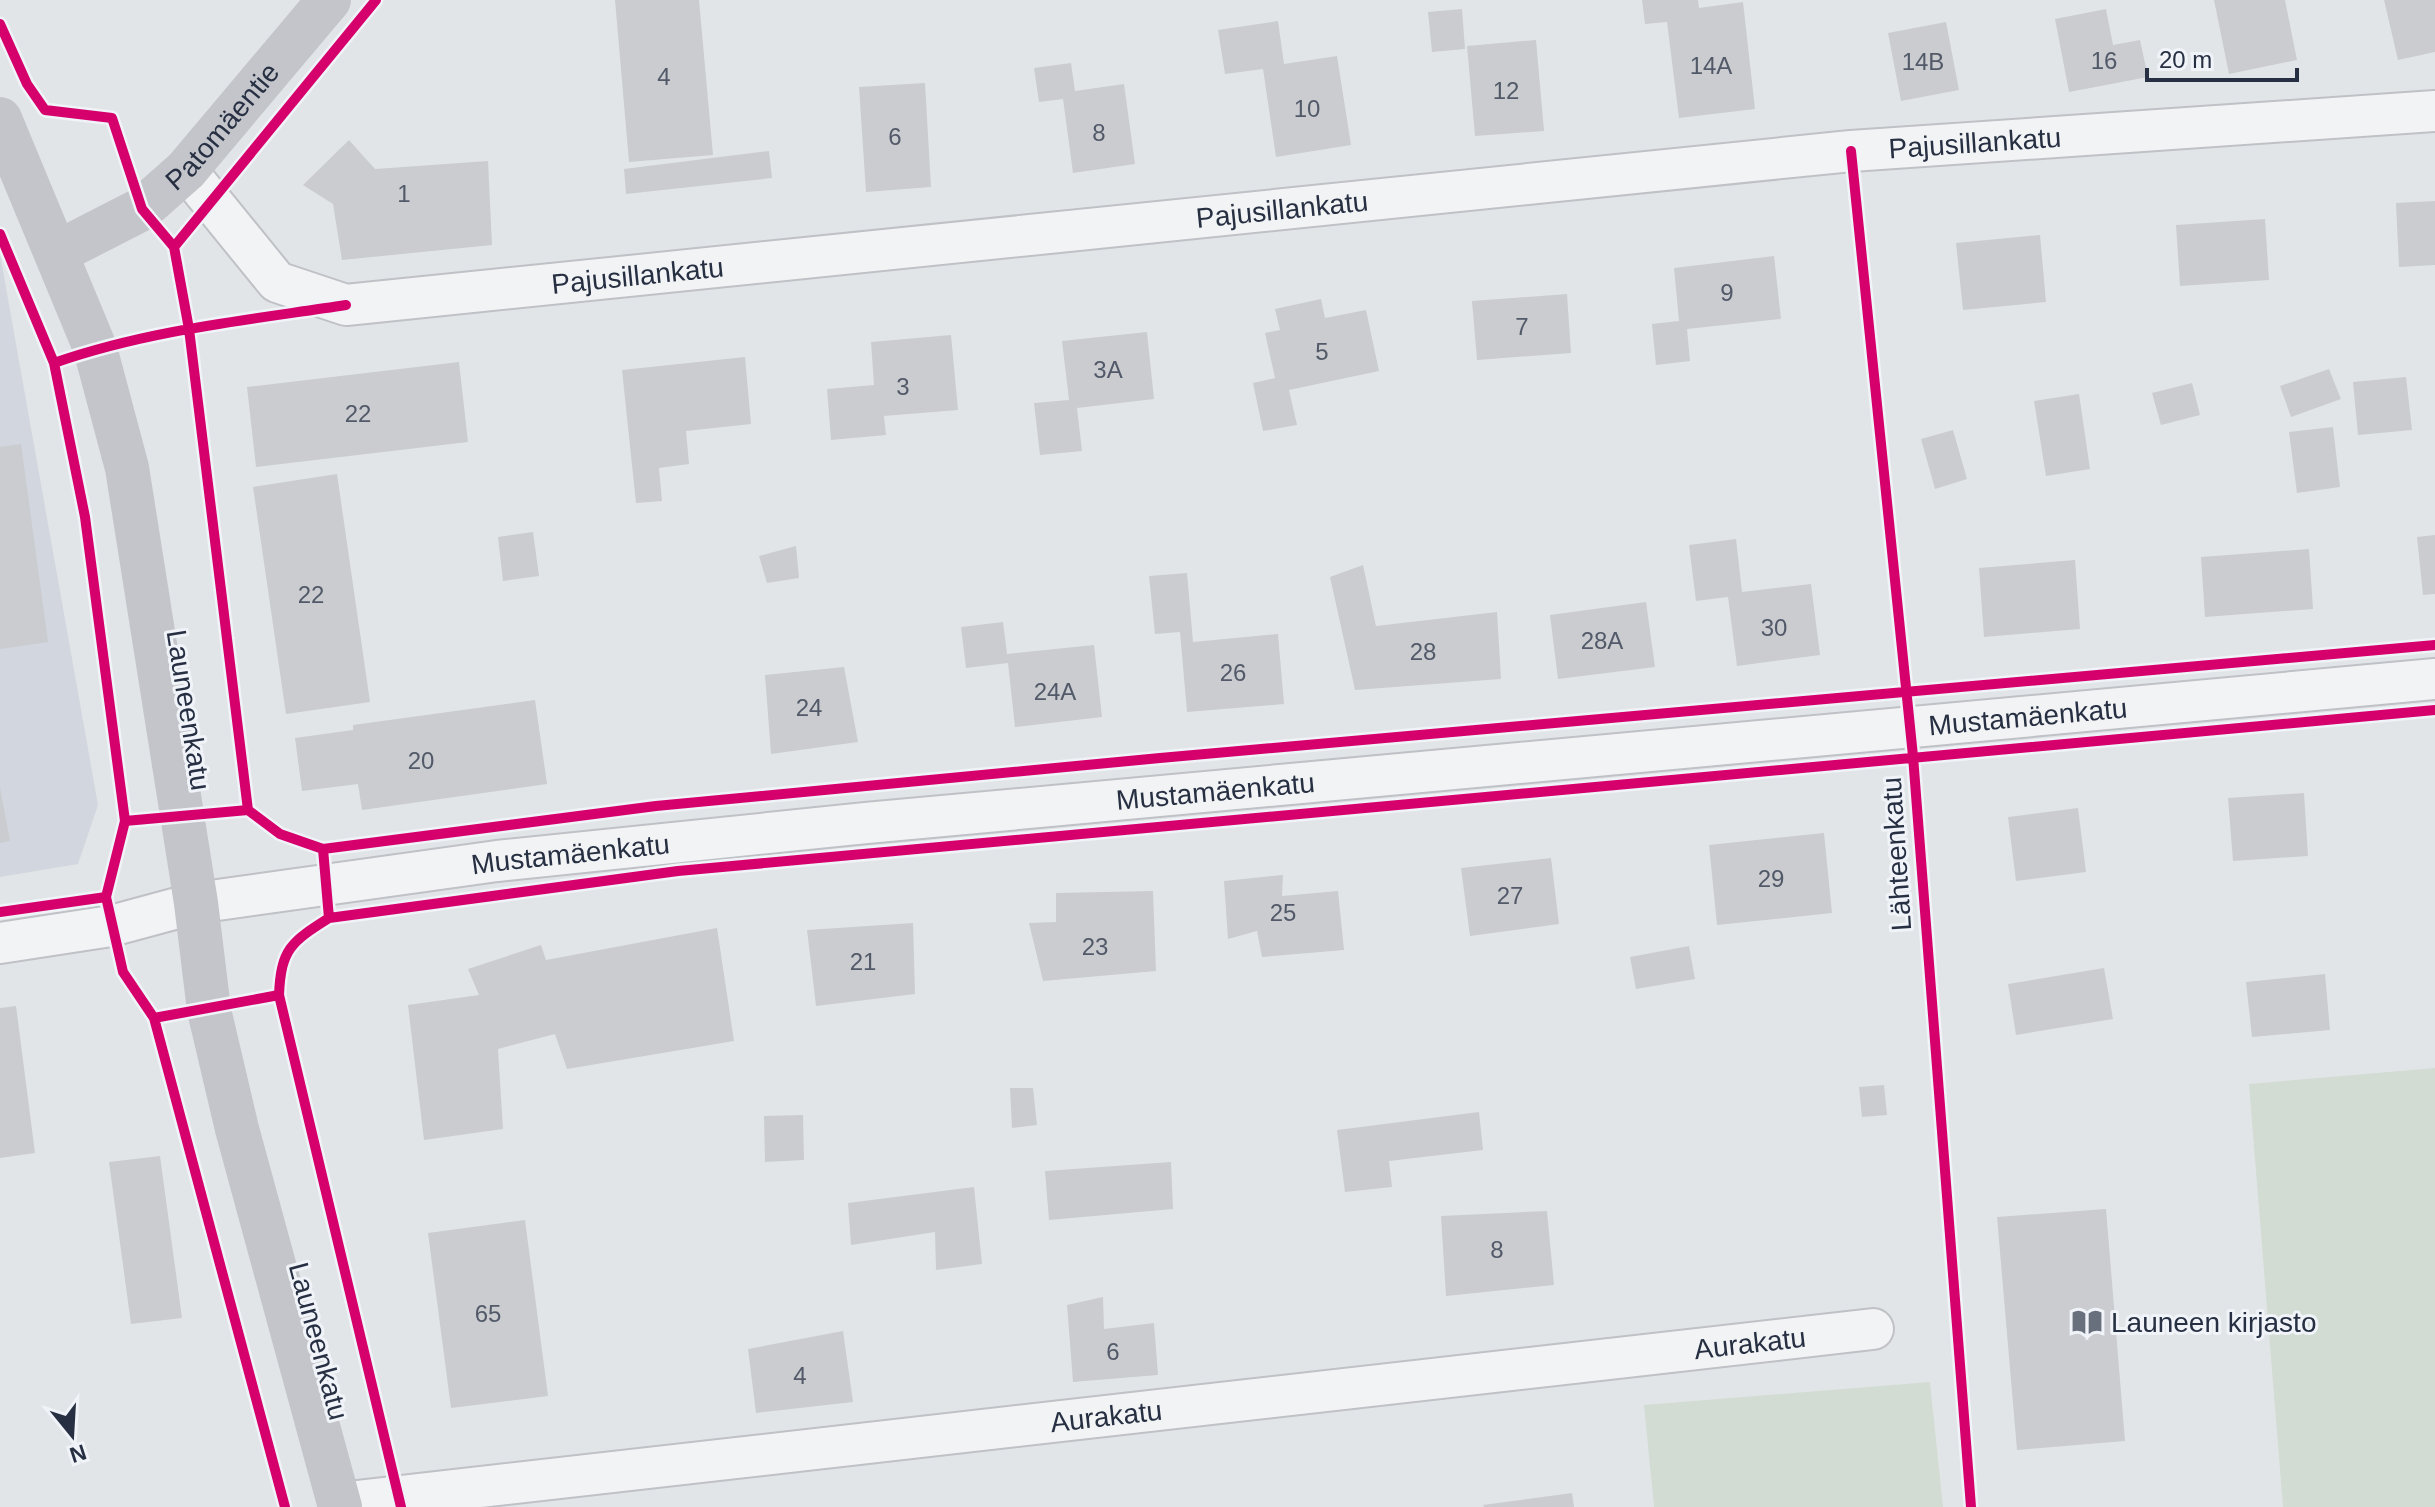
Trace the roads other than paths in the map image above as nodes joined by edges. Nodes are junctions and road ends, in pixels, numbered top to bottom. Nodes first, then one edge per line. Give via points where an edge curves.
1 (329, 0) edge
2 (2435, 111) edge
3 (0, 119) edge
4 (186, 170) junction
5 (56, 253) junction
6 (2435, 679) edge
7 (196, 903) junction
8 (0, 943) edge
9 (1873, 1329) dead end
10 (339, 1505) edge

1 - 4 street, Patomäentie
2 - 4 street, Pajusillankatu via 1851,151 346,305 277,282
3 - 5 street, Launeenkatu
4 - 5 street, Patomäentie via 142,209
5 - 7 street, Launeenkatu via 95,348 127,468
6 - 7 street, Mustamäenkatu via 866,823 497,861
7 - 8 street, Mustamäenkatu via 111,926
7 - 10 street, Launeenkatu via 209,1010 237,1129
9 - 10 street, Aurakatu

